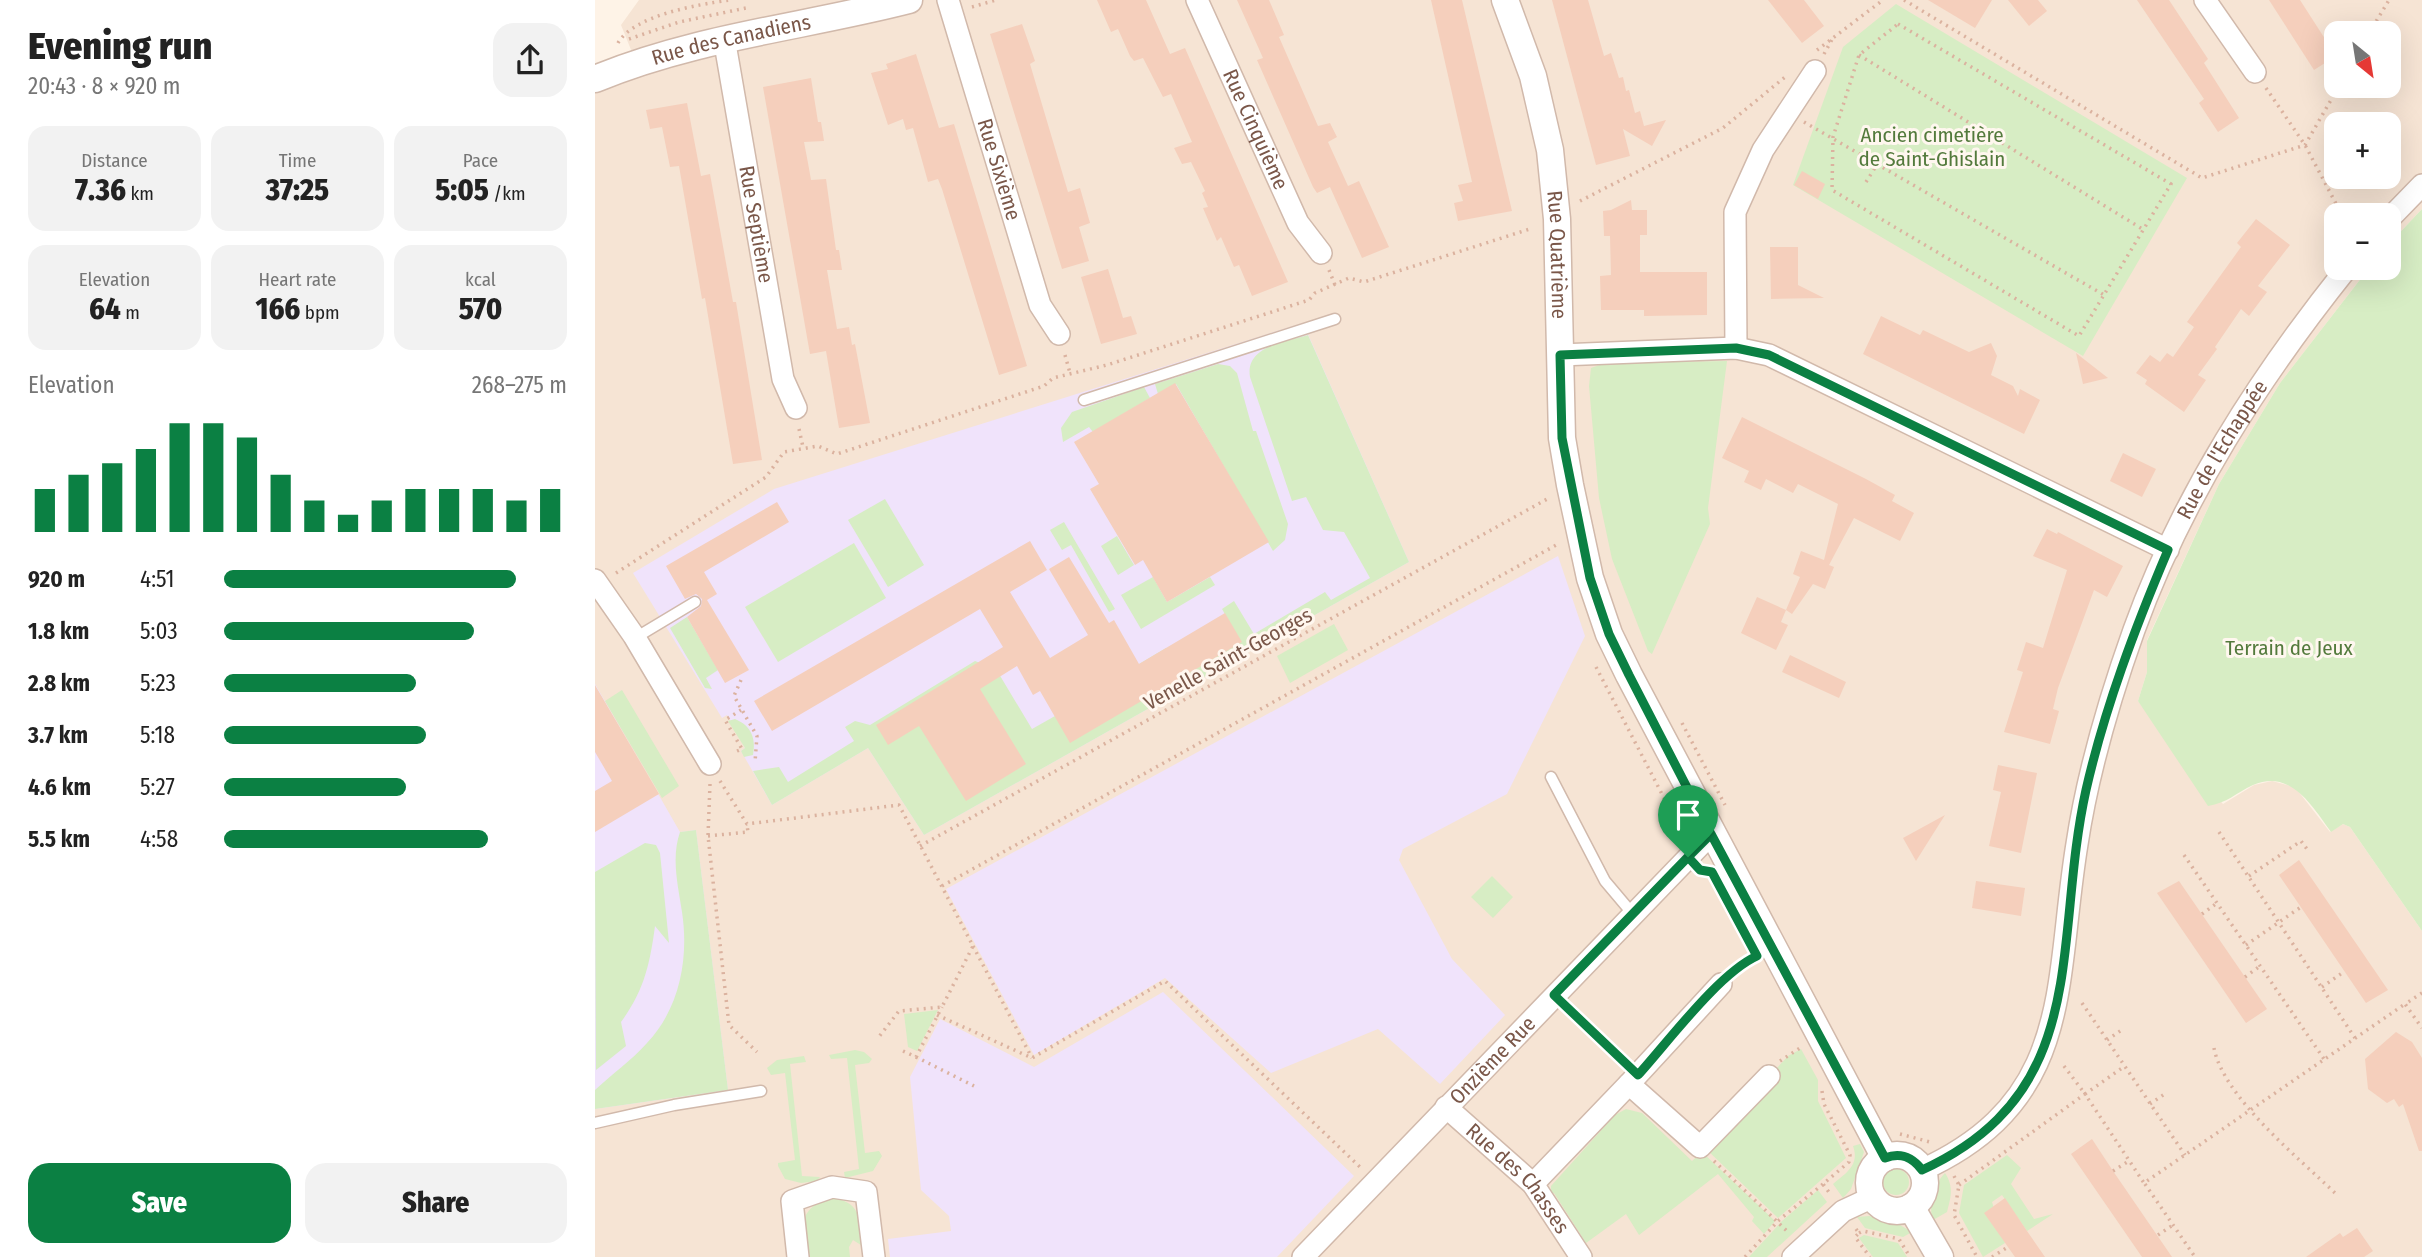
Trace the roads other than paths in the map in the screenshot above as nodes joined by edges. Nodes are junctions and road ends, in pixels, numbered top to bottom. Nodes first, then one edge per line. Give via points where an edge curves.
1 (909, 0) edge
2 (949, 0) edge
3 (1197, 0) edge
4 (1505, 0) edge
5 (2205, 0) edge
6 (724, 38) junction
7 (1811, 64) road end
8 (2255, 72) road end
9 (595, 79) edge
10 (2422, 185) edge
11 (2401, 207) edge
12 (1321, 253) dead end
13 (2338, 280) edge
14 (1335, 319) dead end
15 (1059, 334) dead end
16 (1736, 348) junction
17 (1560, 355) junction
18 (1084, 400) dead end
19 (796, 408) dead end
20 (2168, 550) junction
21 (597, 582) edge
22 (695, 602) dead end
23 (635, 638) junction
24 (710, 764) road end
25 (1551, 777) dead end
26 (1711, 834) junction
27 (1632, 914) junction
28 (1721, 984) road end
29 (1769, 1076) road end
30 (1634, 1079) junction
31 (761, 1091) dead end
32 (1446, 1107) junction
33 (595, 1123) edge
34 (1885, 1158) junction
35 (1933, 1165) junction
36 (1533, 1184) junction
37 (1873, 1197) junction
38 (1911, 1207) junction
39 (1798, 1252) edge
40 (797, 1257) edge
41 (874, 1257) edge
42 (1303, 1257) edge
43 (1581, 1257) edge
44 (1940, 1257) edge

1 - 6 street, Rue des Canadiens
2 - 15 street, Rue Sixième via 1040,305
3 - 12 street, Rue Cinquième via 1298,223
4 - 17 street, Rue Quatrième via 1533,76 1550,150
5 - 8 street
6 - 9 street, Rue des Canadiens
6 - 19 street, Rue Septième via 783,379
7 - 16 street via 1735,212
10 - 11 street
13 - 20 street, Rue de l'Echappée via 2258,387 2211,464
14 - 18 lane
16 - 17 street
16 - 20 street via 1769,355
17 - 26 street, Rue Quatrième via 1562,438 1590,578 1624,665
20 - 35 street, Rue de l'Echappée via 2135,628 2086,791 2050,1035 2018,1098 1995,1122
21 - 23 street
22 - 23 lane
23 - 24 street
25 - 27 lane via 1605,881
26 - 27 street, Onzième Rue
26 - 34 street, Rue Quatrième
27 - 32 street, Onzième Rue
28 - 30 street
29 - 30 street via 1700,1147
30 - 36 street
31 - 33 lane
32 - 36 street, Rue des Chasses
32 - 42 street, Onzième Rue
34 - 35 street via 1902,1155
34 - 37 street via 1869,1179
35 - 38 street via 1924,1190
36 - 43 street, Rue des Chasses
37 - 38 street via 1887,1210
37 - 39 street via 1843,1211
38 - 44 street
40 - 41 street via 792,1201 832,1187 866,1192

